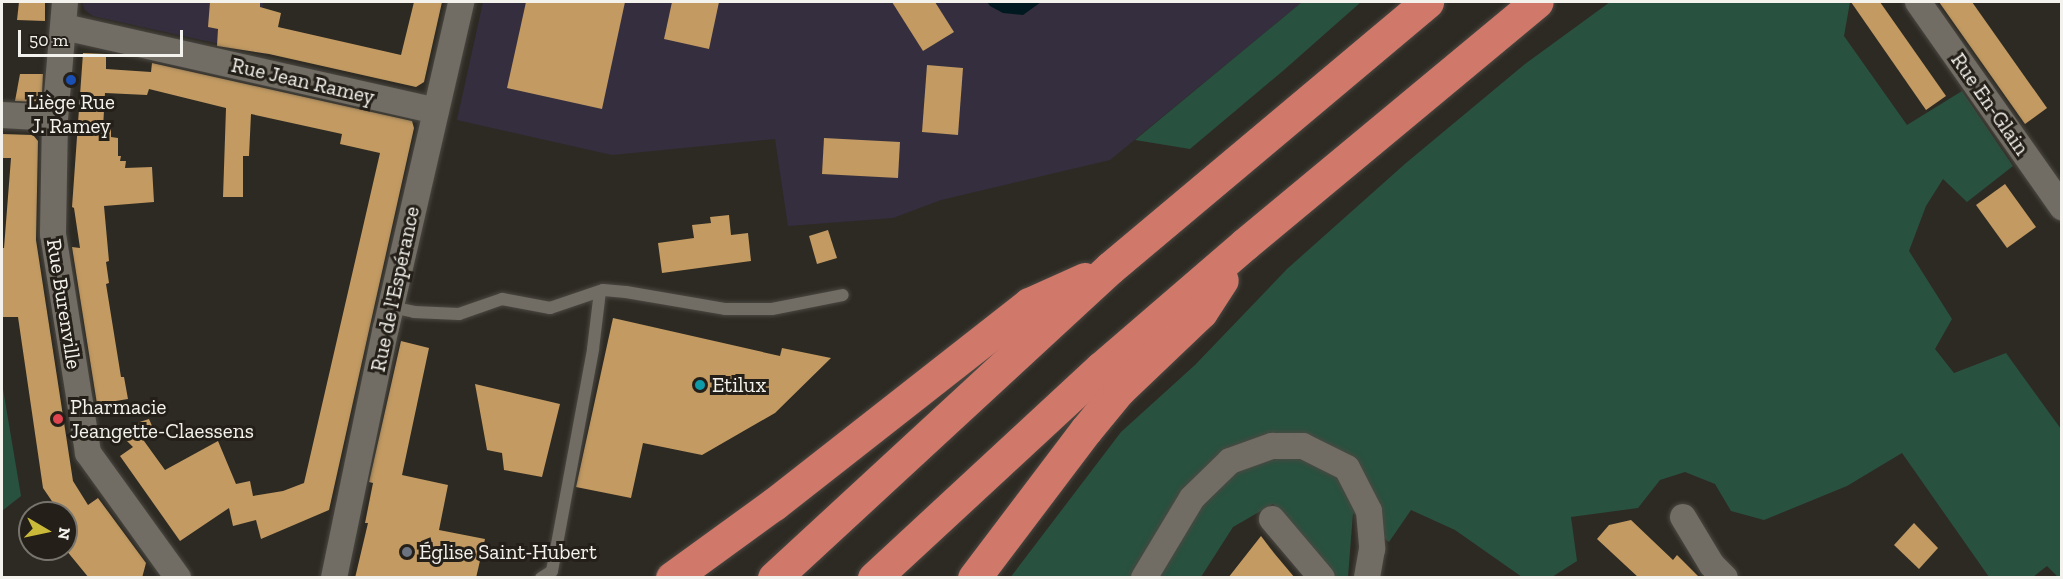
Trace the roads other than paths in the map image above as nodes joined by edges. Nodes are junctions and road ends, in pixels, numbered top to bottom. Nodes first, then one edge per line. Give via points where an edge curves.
1 (66, 2) edge
2 (461, 2) edge
3 (1427, 2) edge
4 (1537, 2) edge
5 (1918, 2) edge
6 (64, 27) junction
7 (436, 111) junction
8 (2, 115) edge
9 (55, 118) junction
10 (2061, 207) edge
11 (1245, 244) junction
12 (1110, 268) junction
13 (600, 291) junction
14 (843, 295) dead end
15 (391, 307) junction
16 (1683, 517) dead end
17 (1272, 519) dead end
18 (178, 578) edge
19 (334, 578) edge
20 (541, 578) edge
21 (672, 578) edge
22 (774, 578) edge
23 (874, 578) edge
24 (974, 578) edge
25 (1144, 578) edge
26 (1322, 578) edge
27 (1367, 578) edge
28 (1725, 578) edge

1 - 6 street, Rue Burenville
2 - 7 street, Rue de l'Espérance
3 - 12 highway
4 - 11 highway
5 - 10 street, Rue En-Glain
6 - 7 street, Rue Jean Ramey
6 - 9 street, Rue Burenville
7 - 15 street, Rue de l'Espérance
8 - 9 street
9 - 18 street, Rue Burenville via 53,234 88,453
11 - 23 highway via 1101,368
11 - 24 highway via 1201,312 1119,390
12 - 21 highway via 1029,304 774,504
12 - 22 highway
13 - 14 lane via 725,309 772,309
13 - 15 lane via 550,308 502,299 459,314
13 - 20 lane via 552,570
15 - 19 street, Rue de l'Espérance
16 - 28 street via 1712,565
17 - 26 street
25 - 27 street via 1192,498 1230,461 1272,446 1303,446 1347,468 1369,511 1372,549

